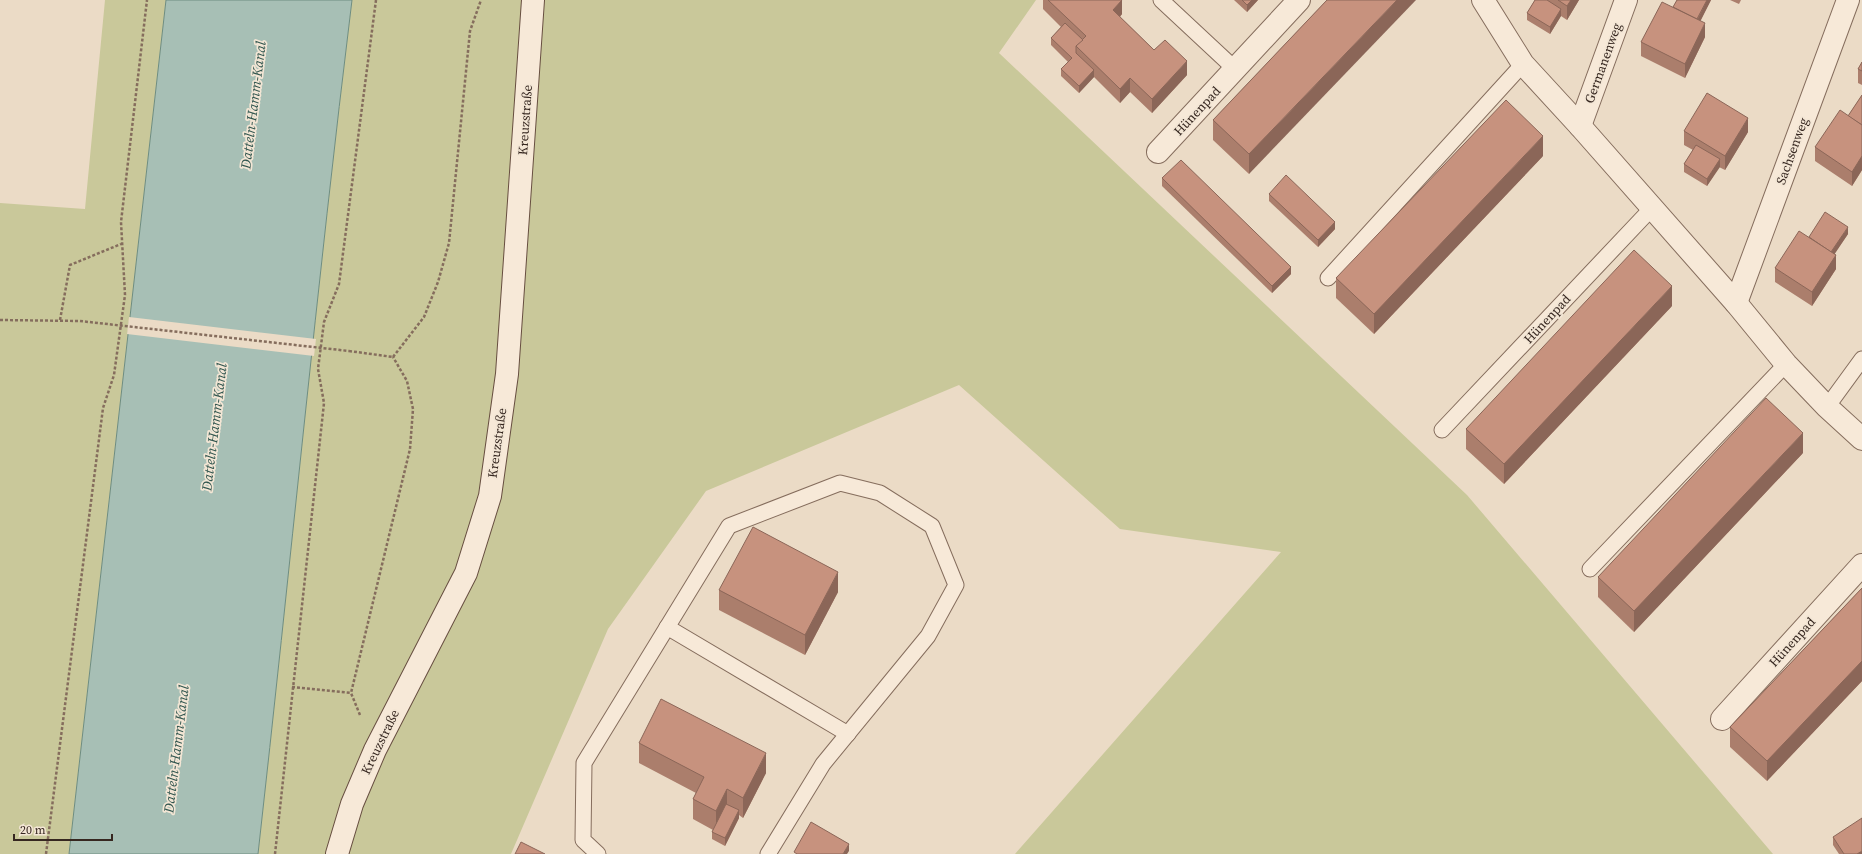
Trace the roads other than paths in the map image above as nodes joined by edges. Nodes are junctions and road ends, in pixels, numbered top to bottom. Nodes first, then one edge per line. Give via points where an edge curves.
1 (533, 0) edge
2 (1161, 0) edge
3 (1299, 0) edge
4 (1483, 0) edge
5 (1626, 0) edge
6 (1848, 0) edge
7 (1523, 64) junction
8 (1235, 69) junction
9 (1580, 126) junction
10 (1158, 152) dead end
11 (1652, 208) junction
12 (1328, 278) dead end
13 (1736, 303) junction
14 (1862, 359) edge
15 (1786, 364) junction
16 (1827, 407) junction
17 (1442, 430) dead end
18 (1862, 439) edge
19 (1862, 565) edge
20 (1590, 569) dead end
21 (667, 627) junction
22 (1722, 719) dead end
23 (848, 734) junction
24 (337, 854) edge
25 (598, 854) edge
26 (768, 854) edge

1 - 24 street, Kreuzstraße via 507,374 490,496 466,573 375,750 352,804
2 - 8 lane
3 - 8 street, Hünenpad
4 - 7 street
5 - 9 street, Germanenweg
6 - 13 street, Sachsenweg
7 - 9 street
7 - 12 lane
8 - 10 street, Hünenpad
9 - 11 street
11 - 13 street
11 - 17 lane, Hünenpad
13 - 15 street
14 - 16 lane
15 - 16 street
15 - 20 lane
16 - 18 street
19 - 22 street, Hünenpad
21 - 23 lane
21 - 23 lane via 729,526 840,482 880,493 932,526 956,585 928,636
21 - 25 lane via 584,763 583,840
23 - 26 lane via 824,764

